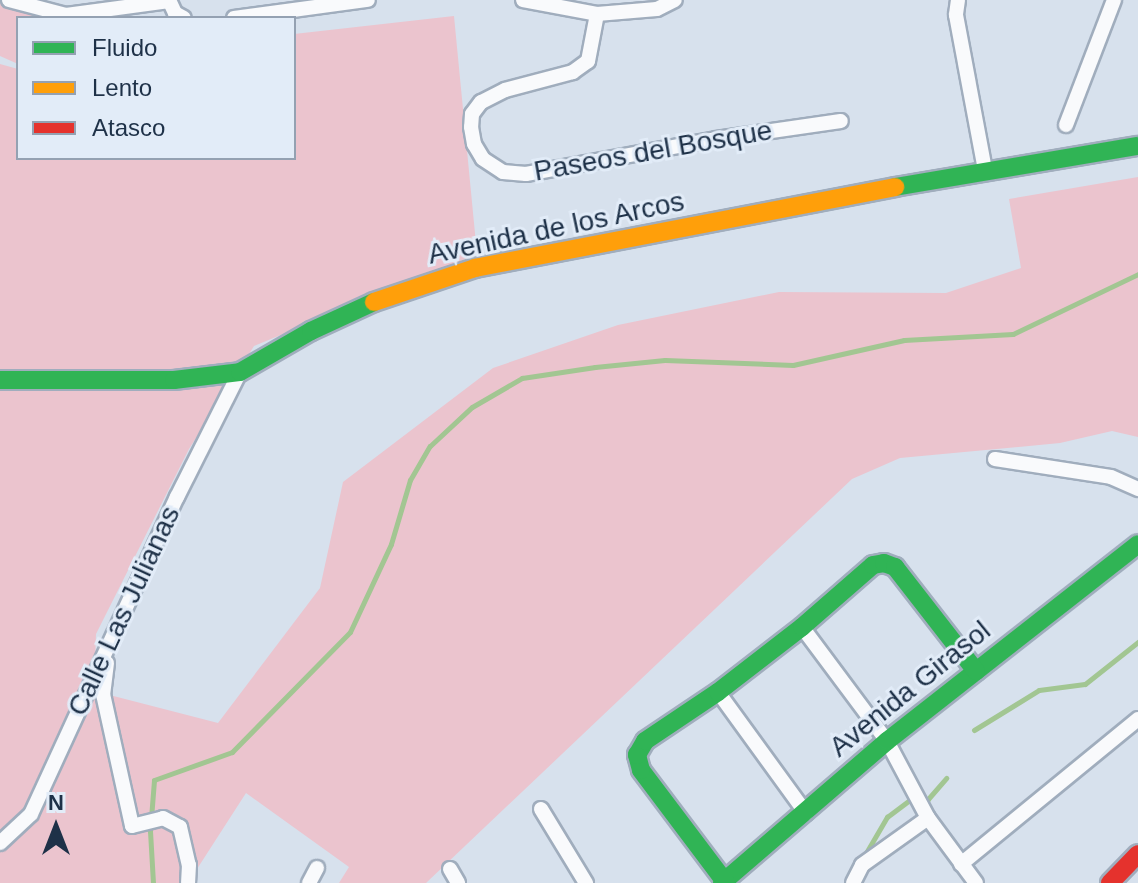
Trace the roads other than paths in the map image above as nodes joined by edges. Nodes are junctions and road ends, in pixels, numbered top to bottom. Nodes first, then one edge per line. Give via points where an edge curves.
1 (9, 0) edge
2 (368, 0) edge
3 (523, 0) edge
4 (675, 0) edge
5 (958, 0) edge
6 (1114, 0) edge
7 (169, 1) edge
8 (597, 14) junction
9 (249, 16) edge
10 (841, 121) dead end
11 (1066, 125) dead end
12 (1138, 146) edge
13 (985, 170) junction
14 (240, 372) junction
15 (0, 380) edge
16 (995, 459) dead end
17 (1138, 489) edge
18 (1138, 544) edge
19 (802, 627) junction
20 (114, 632) junction
21 (976, 671) junction
22 (718, 692) junction
23 (1138, 719) edge
24 (887, 741) junction
25 (541, 809) dead end
26 (806, 813) junction
27 (926, 814) junction
28 (0, 843) edge
29 (1138, 854) edge
30 (961, 864) junction
31 (317, 868) dead end
32 (450, 869) dead end
33 (1138, 873) edge
34 (724, 882) edge
35 (188, 883) edge
36 (309, 883) edge
37 (458, 883) edge
38 (586, 883) edge
39 (853, 883) edge
40 (976, 883) edge
41 (1110, 883) edge
42 (1128, 883) edge

1 - 7 street via 66,15
2 - 9 street
3 - 8 street
4 - 8 street via 657,9
5 - 13 street via 956,15
6 - 11 street
8 - 10 street, Paseos del Bosque via 588,61 573,72 481,102 471,127 483,159 503,172 526,174
12 - 13 street, Avenida de los Arcos
13 - 14 street, Avenida de los Arcos via 475,268 382,298
14 - 15 street, Avenida de los Arcos via 174,380
14 - 20 street, Calle Las Julianas
16 - 17 street via 1111,477
18 - 21 street, Avenida Girasol
19 - 21 street via 873,565 884,563 895,567
19 - 22 street
19 - 24 street
20 - 28 street, Calle Las Julianas via 31,814
20 - 35 street via 103,680 132,826 160,819 180,827
21 - 24 street, Avenida Girasol
22 - 26 street
22 - 34 street via 645,741 637,755 641,770
23 - 30 street
24 - 26 street, Avenida Girasol
24 - 27 street
25 - 38 street
26 - 34 street, Avenida Girasol
27 - 30 street
27 - 39 street via 862,865
29 - 41 street
30 - 40 street
31 - 36 street
32 - 37 street
33 - 42 street

